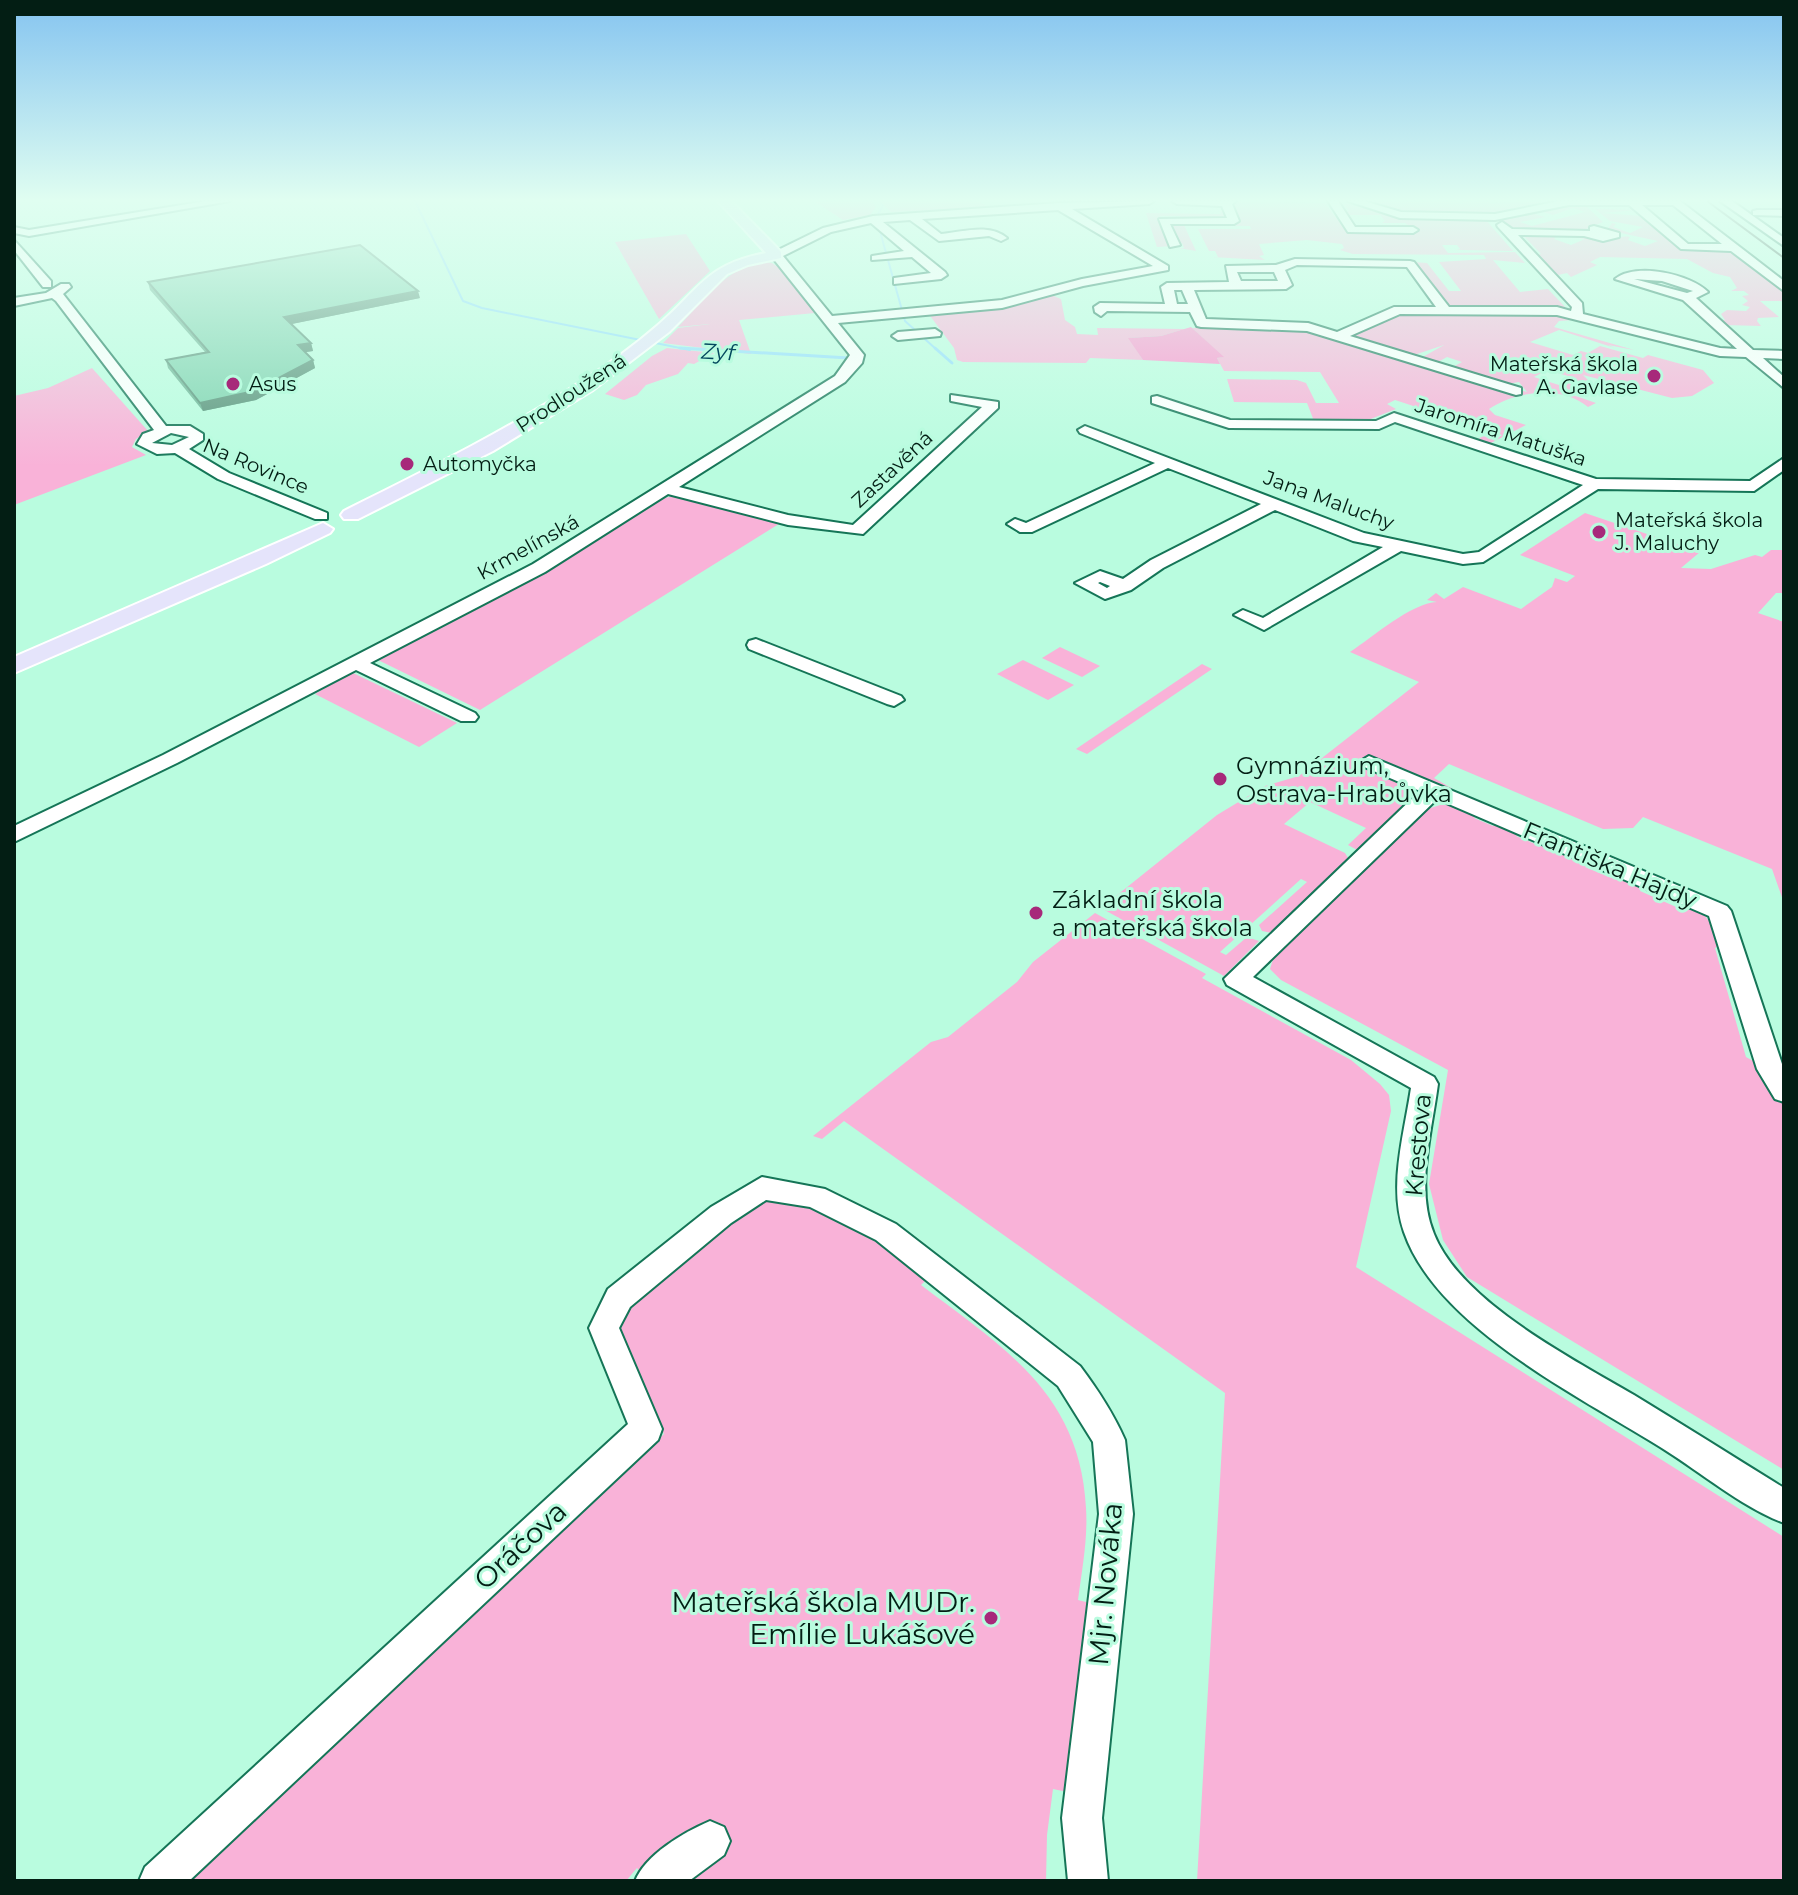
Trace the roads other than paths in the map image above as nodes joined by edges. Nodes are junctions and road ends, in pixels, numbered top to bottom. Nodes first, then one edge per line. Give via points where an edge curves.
1 (49, 289) edge
2 (50, 289) edge
3 (702, 289) edge
4 (805, 289) edge
5 (1057, 289) edge
6 (1168, 289) edge
7 (1188, 289) edge
8 (1429, 289) edge
9 (1562, 289) edge
10 (1655, 289) edge
11 (1701, 289) edge
12 (1687, 297) junction
13 (14, 302) edge
14 (1172, 308) junction
15 (1195, 308) junction
16 (1444, 309) junction
17 (1577, 314) junction
18 (884, 315) junction
19 (1102, 318) dead end
20 (831, 320) junction
21 (935, 333) dead end
22 (1339, 336) junction
23 (1753, 355) junction
24 (1784, 355) edge
25 (1784, 384) edge
26 (1516, 391) dead end
27 (956, 398) dead end
28 (1157, 400) dead end
29 (1085, 430) dead end
30 (163, 431) junction
31 (178, 448) junction
32 (1168, 462) junction
33 (1784, 463) edge
34 (1595, 484) junction
35 (668, 489) junction
36 (1274, 504) junction
37 (322, 523) junction
38 (1015, 524) dead end
39 (1395, 547) junction
40 (1125, 586) dead end
41 (1243, 615) dead end
42 (756, 645) dead end
43 (356, 663) junction
44 (14, 666) edge
45 (894, 700) dead end
46 (468, 717) dead end
47 (1369, 762) dead end
48 (1434, 790) junction
49 (14, 835) edge
50 (1784, 1092) edge
51 (762, 1188) joint
52 (1784, 1507) edge
53 (710, 1841) dead end
54 (159, 1881) edge
55 (655, 1881) edge
56 (1088, 1881) edge

1 - 13 street
2 - 30 street
3 - 37 main road, Prodloužená via 645,343 587,386 508,434 351,515 354,520 348,525
4 - 20 street, Krmelínská
5 - 18 street via 1002,304
6 - 14 street
7 - 15 street
8 - 16 street
9 - 17 street via 1578,306
10 - 12 street
11 - 12 street
12 - 23 street
14 - 15 street
14 - 19 street
15 - 22 street via 1201,323 1297,324
16 - 17 street
16 - 22 street via 1398,310
17 - 23 street via 1720,352
18 - 20 street
18 - 21 street via 899,339
20 - 35 street, Krmelínská via 857,355 852,367
22 - 26 street
23 - 24 street
23 - 25 street
27 - 35 street, Zastavěná via 1000,407 857,531 788,520
28 - 34 street, Jaromíra Matuška via 1229,424 1379,425 1444,446 1458,439
29 - 32 street, Jana Maluchy
30 - 31 street, Na Rovince via 144,444 159,450
30 - 31 street, Na Rovince via 198,433 193,442
31 - 37 street, Na Rovince via 187,458
32 - 36 street, Jana Maluchy
32 - 38 street via 1026,529
33 - 34 street, Jaromíra Matuška via 1754,486
34 - 39 street, Jana Maluchy via 1483,557 1463,559
35 - 43 street, Krmelínská via 539,568
36 - 39 street, Jana Maluchy
36 - 40 street
37 - 44 main road via 245,567
39 - 41 street via 1264,625
42 - 45 street
43 - 46 street
43 - 49 street, Krmelínská
47 - 48 street, Františka Hajdy
48 - 50 street, Františka Hajdy via 1719,911 1770,1069
48 - 52 street, Krestova via 1236,979 1425,1084 1411,1197 1419,1235 1445,1277 1481,1312
51 - 54 street, Oráčova via 619,1298 604,1328 646,1429
51 - 56 street, Mjr. Nováka via 815,1197 886,1232 1069,1376 1109,1440 1116,1514 1082,1818
53 - 55 street

